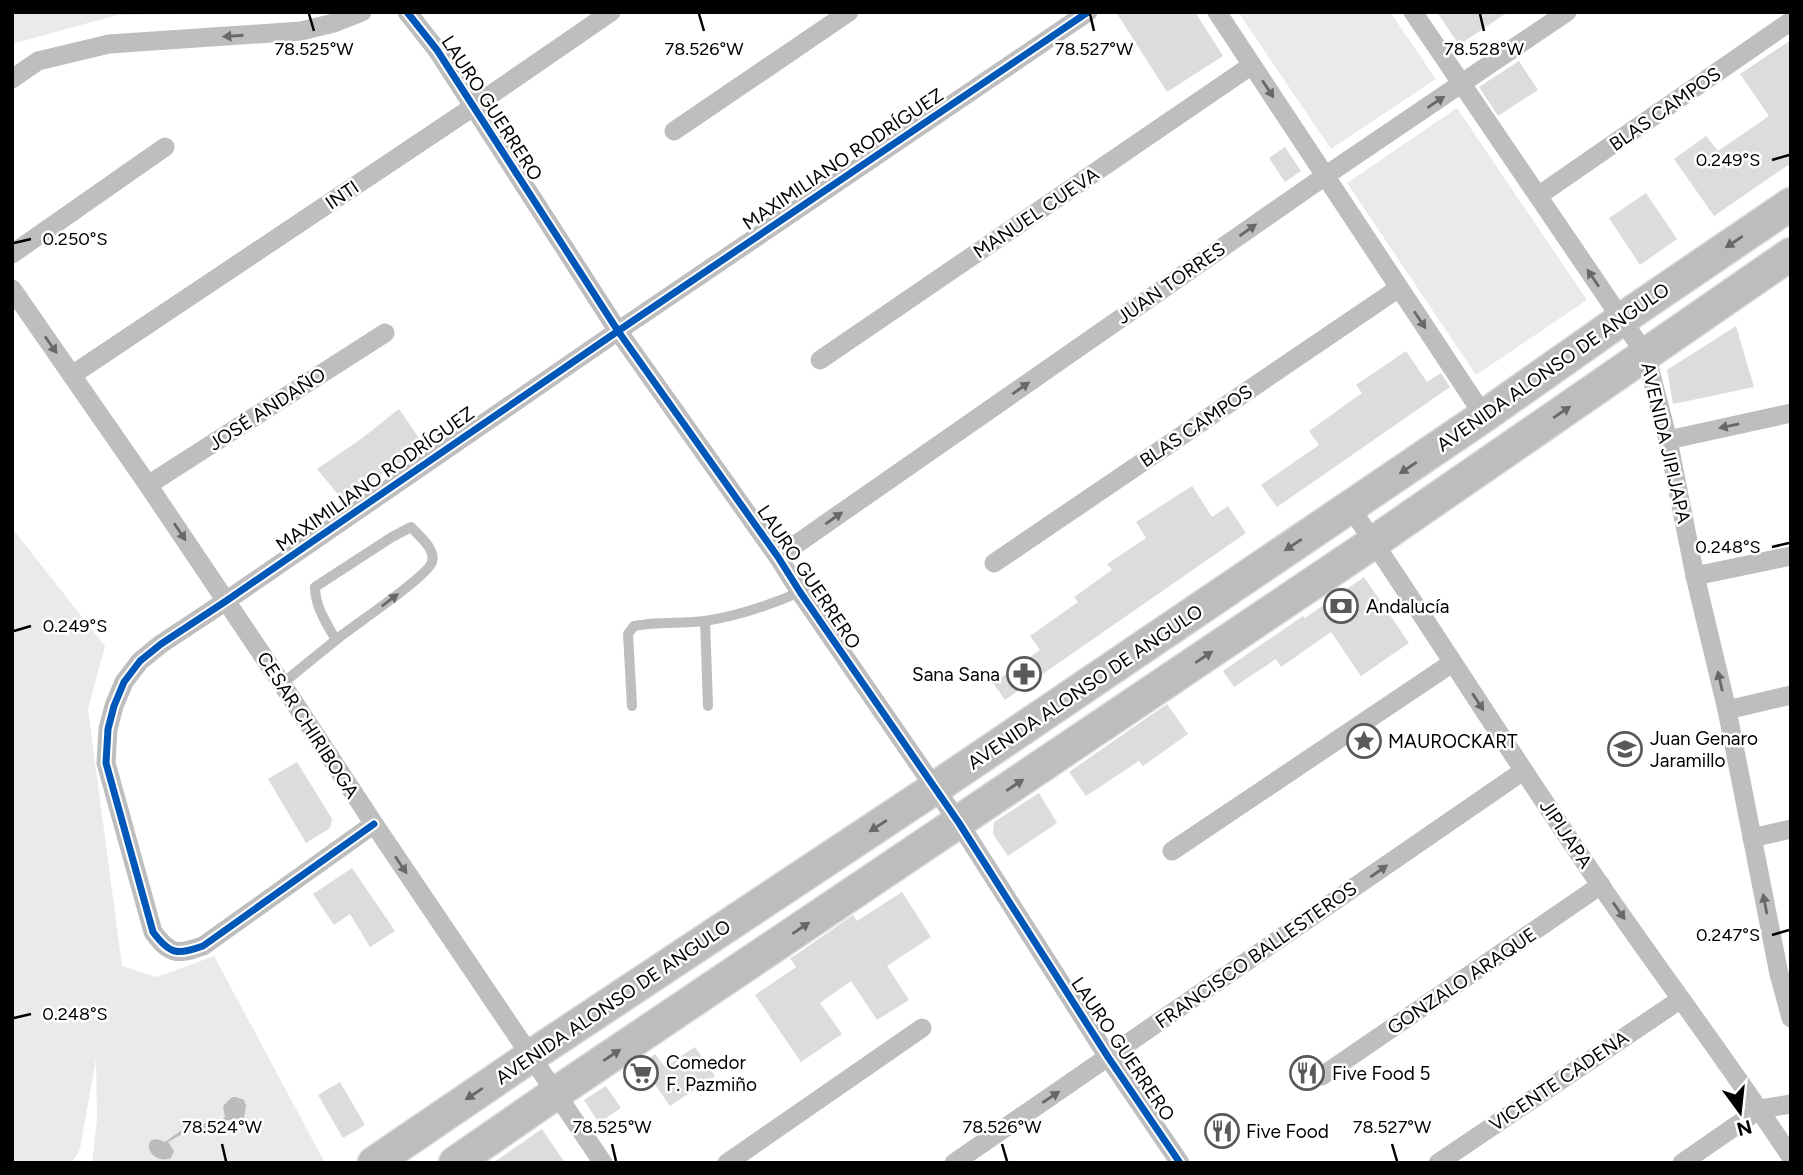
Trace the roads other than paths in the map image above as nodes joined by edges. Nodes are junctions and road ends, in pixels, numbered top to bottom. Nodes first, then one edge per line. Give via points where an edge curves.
1 (324, 12) edge
2 (362, 12) edge
3 (407, 12) edge
4 (611, 12) edge
5 (849, 12) edge
6 (1088, 12) edge
7 (1217, 12) edge
8 (1413, 12) edge
9 (1567, 12) edge
10 (1791, 21) edge
11 (301, 31) junction
12 (1252, 65) junction
13 (12, 79) edge
14 (1461, 85) junction
15 (473, 107) junction
16 (674, 131) dead end
17 (165, 147) dead end
18 (1325, 176) junction
19 (1538, 196) junction
20 (1791, 204) edge
21 (12, 254) edge
22 (1791, 254) edge
23 (1399, 288) junction
24 (12, 289) edge
25 (1622, 319) junction
26 (618, 331) junction
27 (385, 333) dead end
28 (1646, 355) junction
29 (820, 360) dead end
30 (72, 375) junction
31 (1791, 413) edge
32 (1484, 416) junction
33 (1668, 440) junction
34 (148, 485) junction
35 (1350, 507) junction
36 (1374, 542) junction
37 (1791, 556) edge
38 (778, 557) junction
39 (994, 563) dead end
40 (1695, 576) junction
41 (800, 592) junction
42 (226, 601) junction
43 (705, 621) junction
44 (336, 640) junction
45 (1452, 663) junction
46 (282, 684) junction
47 (1791, 695) edge
48 (632, 706) dead end
49 (708, 706) dead end
50 (1727, 710) junction
51 (1524, 771) junction
52 (935, 788) junction
53 (958, 823) junction
54 (374, 824) junction
55 (1791, 830) edge
56 (1752, 838) junction
57 (1172, 851) dead end
58 (1601, 886) junction
59 (1785, 973) edge
60 (1681, 999) junction
61 (1791, 1018) edge
62 (922, 1028) dead end
63 (531, 1056) junction
64 (1108, 1058) junction
65 (1322, 1076) dead end
66 (556, 1093) junction
67 (1791, 1104) edge
68 (1760, 1109) junction
69 (1791, 1157) edge
70 (374, 1163) edge
71 (455, 1163) edge
72 (603, 1163) edge
73 (727, 1163) edge
74 (954, 1163) edge
75 (1180, 1163) edge
76 (1437, 1163) edge
77 (1682, 1163) edge

1 - 11 street
2 - 11 street
3 - 15 street, LAURO GUERRERO
4 - 15 street, INTI
5 - 16 street
6 - 26 street, MAXIMILIANO RODRÍGUEZ
7 - 12 street
8 - 14 street, AVENIDA JIPIJAPA
9 - 14 street, JUAN TORRES
10 - 19 street, BLAS CAMPOS
11 -> 13 street via 109,44 38,61
12 -> 18 street
12 - 29 street, MANUEL CUEVA
18 -> 14 street, JUAN TORRES
14 - 19 street, AVENIDA JIPIJAPA
15 - 26 street, LAURO GUERRERO
15 - 30 street, INTI
17 - 21 street
18 - 23 street
38 -> 18 street, JUAN TORRES
25 -> 19 street, AVENIDA JIPIJAPA
20 -> 25 main road, AVENIDA ALONSO DE ANGULO
22 - 28 main road
23 -> 32 street
23 - 39 street, BLAS CAMPOS
24 -> 30 street, CESAR CHIRIBOGA
25 - 28 street, AVENIDA JIPIJAPA
25 - 32 main road, AVENIDA ALONSO DE ANGULO
26 - 38 street, LAURO GUERRERO
26 - 42 street, MAXIMILIANO RODRÍGUEZ
27 - 34 street, JOSÉ ANDAÑO
28 - 33 street, AVENIDA JIPIJAPA
36 -> 28 main road
30 - 34 street, CESAR CHIRIBOGA
31 -> 33 street
32 -> 35 main road, AVENIDA ALONSO DE ANGULO
33 - 40 street, AVENIDA JIPIJAPA
34 -> 42 street, CESAR CHIRIBOGA
35 - 36 street, JIPIJAPA
35 -> 52 main road, AVENIDA ALONSO DE ANGULO
36 - 45 street, JIPIJAPA
53 -> 36 main road
37 - 40 street
38 - 41 street, LAURO GUERRERO
50 -> 40 street, AVENIDA JIPIJAPA
41 - 43 lane
41 - 52 street, LAURO GUERRERO
42 - 46 street, CESAR CHIRIBOGA
42 - 54 street, MAXIMILIANO RODRÍGUEZ via 160,643 140,662 124,682 108,729 106,763 153,932 174,951 203,946
43 - 48 lane via 634,626 628,634
43 - 49 lane
44 -> 44 lane via 430,567 431,550 411,527 315,587 321,614
44 - 46 lane
45 -> 51 street, JIPIJAPA
45 - 57 street
46 - 54 street, CESAR CHIRIBOGA
47 - 50 street
50 - 56 street, AVENIDA JIPIJAPA
51 - 58 street, JIPIJAPA
64 -> 51 street, FRANCISCO BALLESTEROS
52 - 53 street, LAURO GUERRERO
52 -> 63 main road, AVENIDA ALONSO DE ANGULO
53 - 64 street, LAURO GUERRERO
66 -> 53 main road
54 -> 63 street, CESAR CHIRIBOGA
55 - 56 street
59 -> 56 street, AVENIDA JIPIJAPA
58 -> 60 street, JIPIJAPA
58 - 65 street, GONZALO ARAQUE
59 - 61 street, AVENIDA JIPIJAPA
60 - 68 street, JIPIJAPA
60 - 76 street, VICENTE CADENA
62 - 73 street
63 - 66 street, CESAR CHIRIBOGA
63 -> 70 main road, AVENIDA ALONSO DE ANGULO
74 -> 64 street, FRANCISCO BALLESTEROS
64 - 75 street, LAURO GUERRERO
66 - 71 main road
66 - 72 street, CESAR CHIRIBOGA
67 - 68 street
68 - 69 street, JIPIJAPA
68 - 77 street

